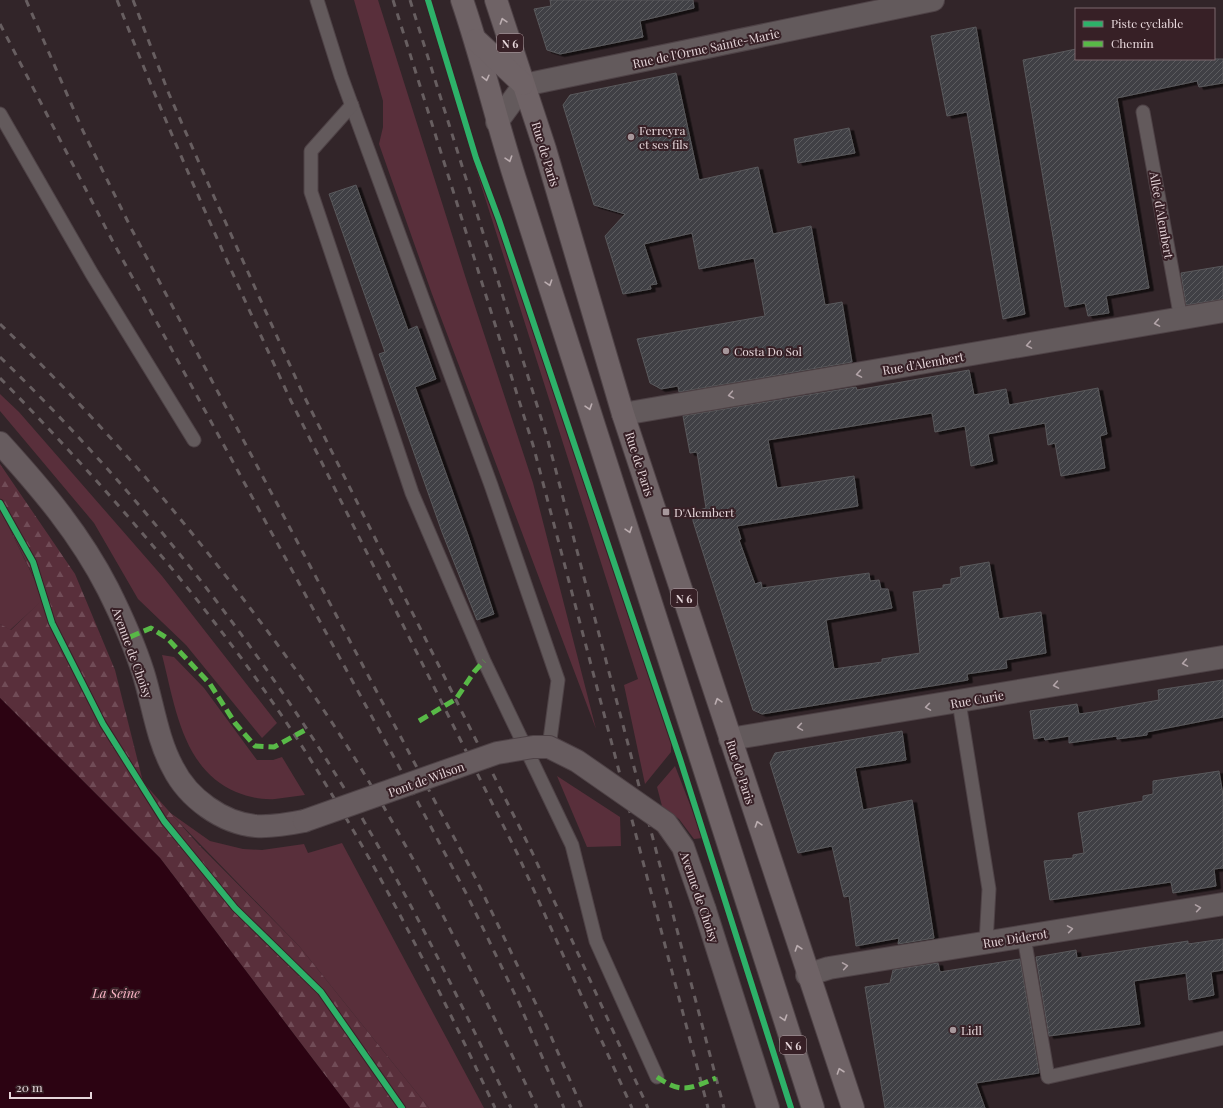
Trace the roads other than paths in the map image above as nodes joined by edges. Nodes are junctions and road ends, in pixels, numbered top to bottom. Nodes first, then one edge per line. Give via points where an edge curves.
1 (317, 0) edge
2 (462, 0) edge
3 (496, 0) edge
4 (930, 0) edge
5 (476, 40) junction
6 (524, 85) junction
7 (352, 105) junction
8 (1143, 112) dead end
9 (0, 114) edge
10 (497, 122) junction
11 (1223, 311) edge
12 (1181, 319) junction
13 (623, 414) junction
14 (194, 440) dead end
15 (0, 443) edge
16 (1223, 657) edge
17 (959, 702) junction
18 (730, 739) junction
19 (549, 747) junction
20 (304, 821) joint
21 (1223, 904) edge
22 (1024, 937) junction
23 (986, 943) junction
24 (807, 975) junction
25 (1223, 1038) edge
26 (656, 1078) dead end
27 (768, 1108) edge
28 (813, 1108) edge
29 (852, 1108) edge

1 - 7 lane
2 - 5 main road, N 6
6 -> 3 main road, Rue de Paris / N 6
4 - 6 street, Rue de l'Orme Sainte-Marie
5 - 6 main road, N 6
5 -> 10 main road, N 6
6 - 10 street
6 - 13 main road, Rue de Paris / N 6
7 - 19 lane via 491,485 558,680
7 - 26 lane via 311,151 311,192 412,493 484,662 572,846 596,941
8 - 12 lane, Allée d'Alembert
9 - 14 lane via 92,274
10 -> 28 main road, N 6
11 - 12 street, Rue d'Alembert
12 -> 13 street, Rue d'Alembert
18 -> 13 main road, Rue de Paris / N 6
15 - 20 main road, Avenue de Choisy via 57,508 107,588 130,637 166,752 181,782 207,808 237,822 270,826
16 -> 17 street, Rue Curie
17 -> 18 street, Rue Curie
17 - 23 lane via 989,889
24 -> 18 main road, Rue de Paris / N 6
19 - 20 main road, Pont de Wilson, bridge via 533,747 497,754
19 - 27 main road, Avenue de Choisy, bridge via 577,761 666,823 683,847
22 -> 21 street, Rue Diderot
22 - 23 street, Rue Diderot
22 - 25 lane via 1048,1077
24 -> 23 street, Rue Diderot via 829,968
29 -> 24 main road, Rue de Paris / N 6

